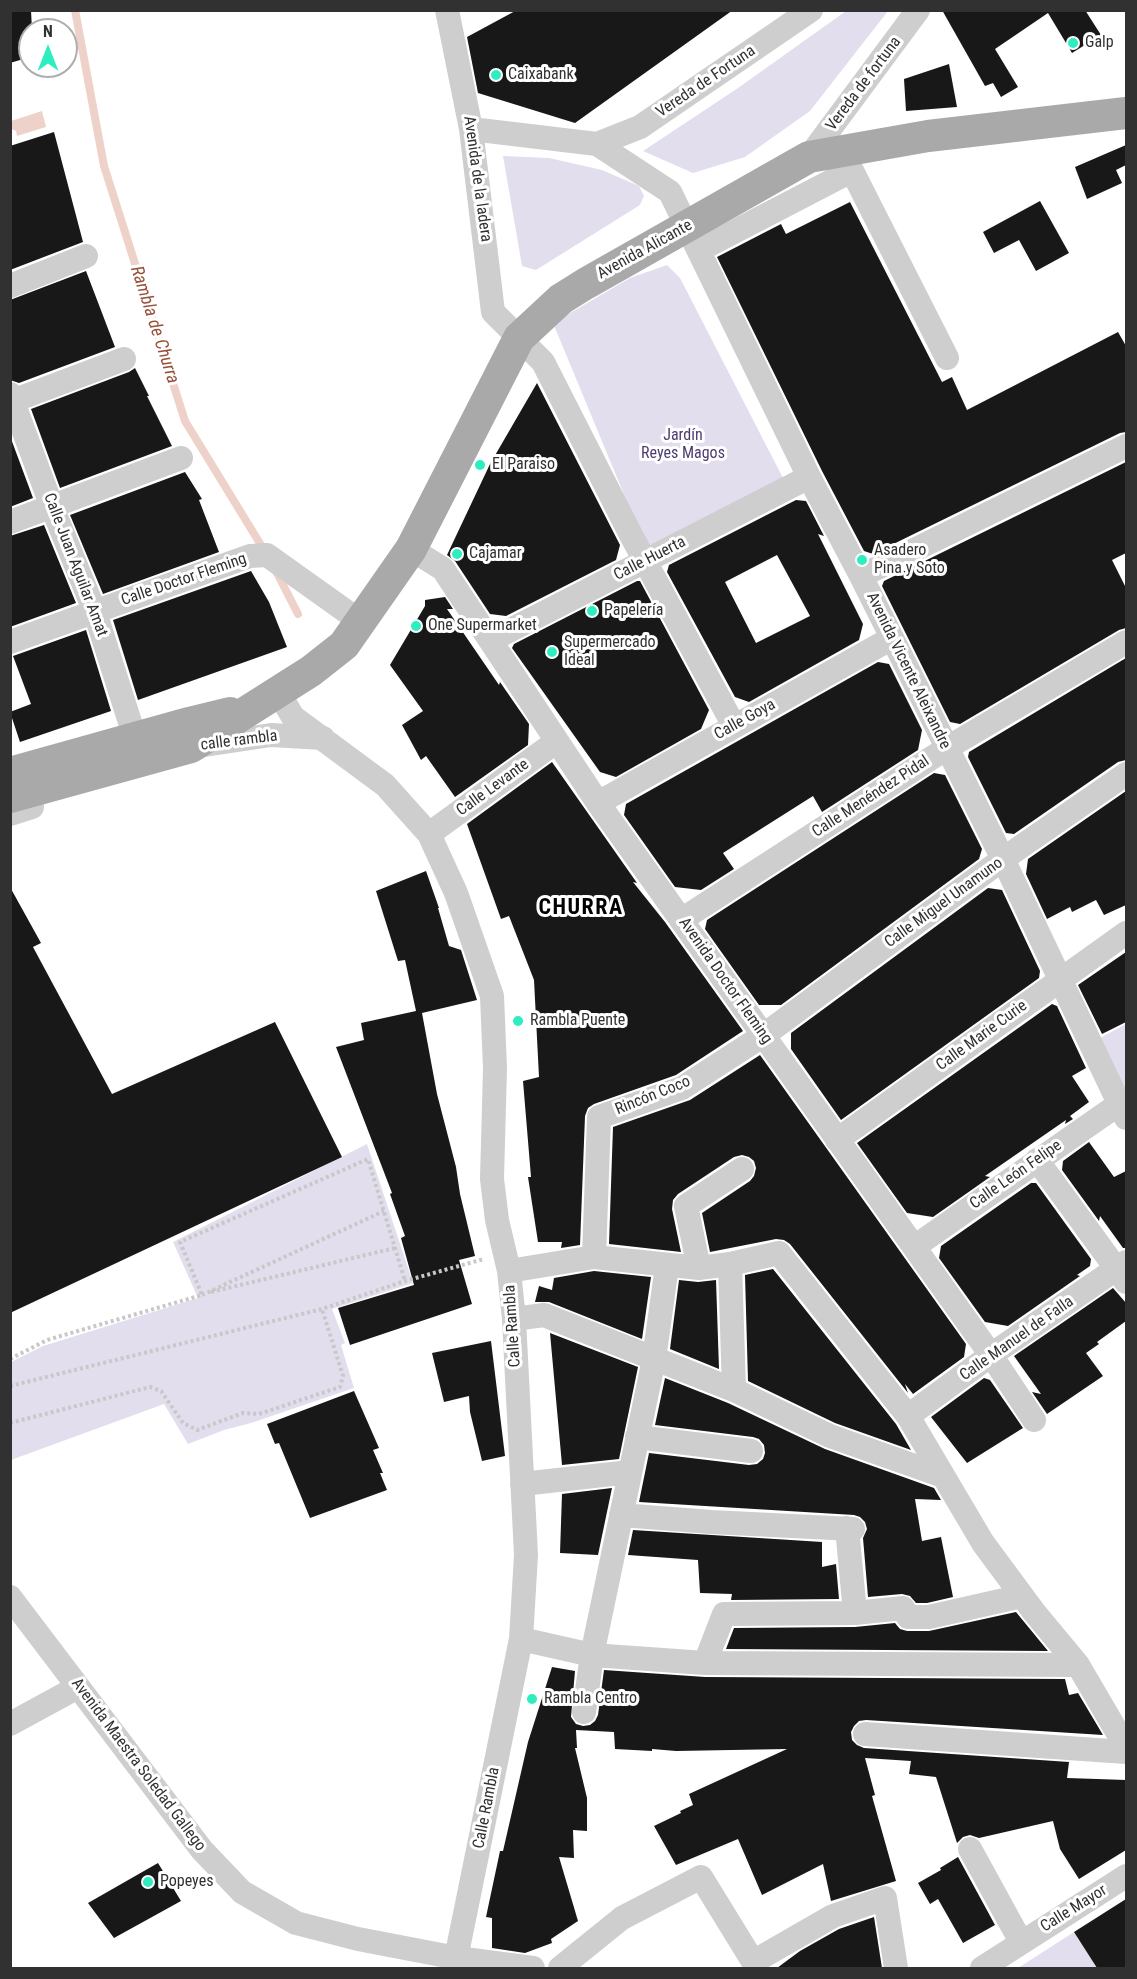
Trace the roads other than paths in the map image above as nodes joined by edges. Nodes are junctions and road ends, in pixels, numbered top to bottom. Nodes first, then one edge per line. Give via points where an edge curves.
1 (811, 10) edge
2 (918, 10) edge
3 (454, 14) edge
4 (1126, 113) edge
5 (471, 129) junction
6 (597, 144) junction
7 (809, 157) junction
8 (847, 161) junction
9 (693, 238) junction
10 (87, 256) dead end
11 (10, 286) edge
12 (519, 338) junction
13 (947, 358) dead end
14 (124, 359) dead end
15 (11, 399) edge
16 (1126, 446) edge
17 (181, 458) dead end
18 (809, 477) junction
19 (52, 507) junction
20 (10, 522) edge
21 (411, 549) junction
22 (645, 561) junction
23 (861, 576) junction
24 (95, 612) junction
25 (352, 634) junction
26 (892, 639) junction
27 (491, 640) junction
28 (10, 642) edge
29 (1126, 642) edge
30 (266, 700) junction
31 (734, 726) junction
32 (135, 738) junction
33 (323, 738) junction
34 (557, 741) junction
35 (191, 747) junction
36 (947, 748) junction
37 (1126, 774) edge
38 (13, 791) edge
39 (598, 803) junction
40 (429, 834) junction
41 (1004, 859) junction
42 (681, 920) junction
43 (1126, 933) edge
44 (1060, 980) junction
45 (764, 1035) junction
46 (1123, 1111) edge
47 (837, 1140) junction
48 (1038, 1160) junction
49 (742, 1169) dead end
50 (914, 1247) junction
51 (594, 1257) junction
52 (507, 1262) junction
53 (730, 1264) junction
54 (667, 1266) junction
55 (699, 1268) junction
56 (1123, 1271) edge
57 (514, 1319) junction
58 (991, 1355) junction
59 (654, 1359) junction
60 (734, 1390) junction
61 (908, 1416) junction
62 (1034, 1420) dead end
63 (638, 1437) junction
64 (751, 1451) dead end
65 (630, 1472) junction
66 (943, 1476) junction
67 (522, 1484) junction
68 (621, 1515) junction
69 (1022, 1596) junction
70 (10, 1597) edge
71 (855, 1613) junction
72 (521, 1639) junction
73 (592, 1655) junction
74 (705, 1663) junction
75 (1078, 1665) junction
76 (78, 1687) junction
77 (584, 1712) dead end
78 (10, 1724) edge
79 (865, 1734) dead end
80 (1126, 1747) edge
81 (1126, 1752) edge
82 (969, 1849) dead end
83 (1126, 1876) edge
84 (1022, 1942) junction
85 (456, 1963) edge
86 (755, 1965) edge
87 (533, 1968) edge
88 (560, 1968) edge
89 (896, 1968) edge
90 (982, 1968) edge

1 - 6 street, Vereda de Fortuna via 640,128
2 - 7 street, Vereda de fortuna
3 - 5 street, Avenida de la ladera
4 - 8 main road, Avenida Alicante via 928,136
5 - 6 street
5 - 12 street, Avenida de la ladera via 493,312
6 - 9 street, Avenida Vicente Aleixandre via 670,192
7 - 8 main road, Avenida Alicante
7 - 9 main road, Avenida Alicante
8 - 9 street
8 - 13 street
9 - 12 main road, Avenida Alicante via 561,299
9 - 18 street, Avenida Vicente Aleixandre
10 - 11 street
12 - 21 main road, Avenida Alicante
12 - 22 street, Avenida de la ladera via 543,362
14 - 15 street
15 - 19 street, Calle Juan Aguilar Amat
16 - 23 street
17 - 19 street
18 - 22 street, Calle Huerta
18 - 23 street, Avenida Vicente Aleixandre
19 - 20 street
19 - 24 street, Calle Juan Aguilar Amat
21 - 25 main road, Avenida Alicante
21 - 27 street, Avenida Doctor Fleming via 443,569
22 - 27 street, Calle Huerta
22 - 31 street, Avenida de la ladera
23 - 26 street, Avenida Vicente Aleixandre
24 - 25 street, Calle Doctor Fleming via 250,556 267,555
24 - 28 street
24 - 32 street, Calle Juan Aguilar Amat
25 - 30 main road, Avenida Alicante via 311,671
26 - 31 street, Calle Goya
26 - 36 street, Avenida Vicente Aleixandre
27 - 34 street, Avenida Doctor Fleming
29 - 36 street, Calle Menéndez Pidal
30 - 32 main road
30 - 33 street, Calle Rambla
30 - 35 main road, Avenida Alicante
31 - 39 street, Calle Goya
32 - 38 main road
33 - 35 street, calle rambla via 272,735
33 - 40 street, Calle Rambla via 385,785
34 - 39 street, Avenida Doctor Fleming
34 - 40 street, Calle Levante
35 - 38 main road, Avenida Alicante
36 - 41 street, Avenida Vicente Aleixandre
36 - 42 street, Calle Menéndez Pidal
37 - 41 street, Calle Miguel Unamuno
39 - 42 street, Avenida Doctor Fleming
40 - 52 street, Calle Rambla via 456,893 492,996 492,1179
41 - 44 street, Avenida Vicente Aleixandre
41 - 45 street, Calle Miguel Unamuno
42 - 45 street, Avenida Doctor Fleming
43 - 44 street, Calle Marie Curie
44 - 46 street, Avenida Vicente Aleixandre
44 - 47 street, Calle Marie Curie
45 - 47 street, Avenida Doctor Fleming
45 - 51 street, Rincón Coco via 682,1088 599,1117
46 - 48 street, Calle León Felipe
47 - 50 street, Avenida Doctor Fleming
48 - 50 street, Calle León Felipe
48 - 56 street
49 - 55 street via 686,1206
50 - 58 street, Avenida Doctor Fleming
51 - 52 street
51 - 54 street
52 - 57 street, Calle Rambla
53 - 55 street
53 - 60 street
53 - 61 street via 779,1253
54 - 55 street
54 - 59 street
56 - 58 street, Calle Manuel de Falla
57 - 59 street via 544,1315
57 - 67 street, Calle Rambla
58 - 61 street, Calle Manuel de Falla
58 - 62 street, Avenida Doctor Fleming
59 - 60 street
59 - 63 street
60 - 66 street via 830,1436
61 - 66 street
63 - 64 street
63 - 65 street
65 - 67 street
65 - 68 street
66 - 69 street via 983,1543
67 - 72 street, Calle Rambla via 526,1555
68 - 71 street via 850,1529
68 - 73 street
69 - 71 street via 929,1617 908,1617 903,1608
69 - 75 street
70 - 76 street, Avenida Maestra Soledad Gallego
71 - 74 street via 724,1614
72 - 73 street
72 - 85 street, Calle Rambla
73 - 74 street
73 - 77 street
74 - 75 street
75 - 80 street
76 - 78 street
76 - 85 street, Avenida Maestra Soledad Gallego via 202,1850 242,1892 296,1923
79 - 81 street
82 - 84 street, Calle Mayor
83 - 84 street, Calle Mayor
84 - 90 street, Calle Mayor
85 - 87 street, Avenida Maestra Soledad Gallego
86 - 88 street via 701,1877 622,1918
86 - 89 street via 832,1916 885,1898

